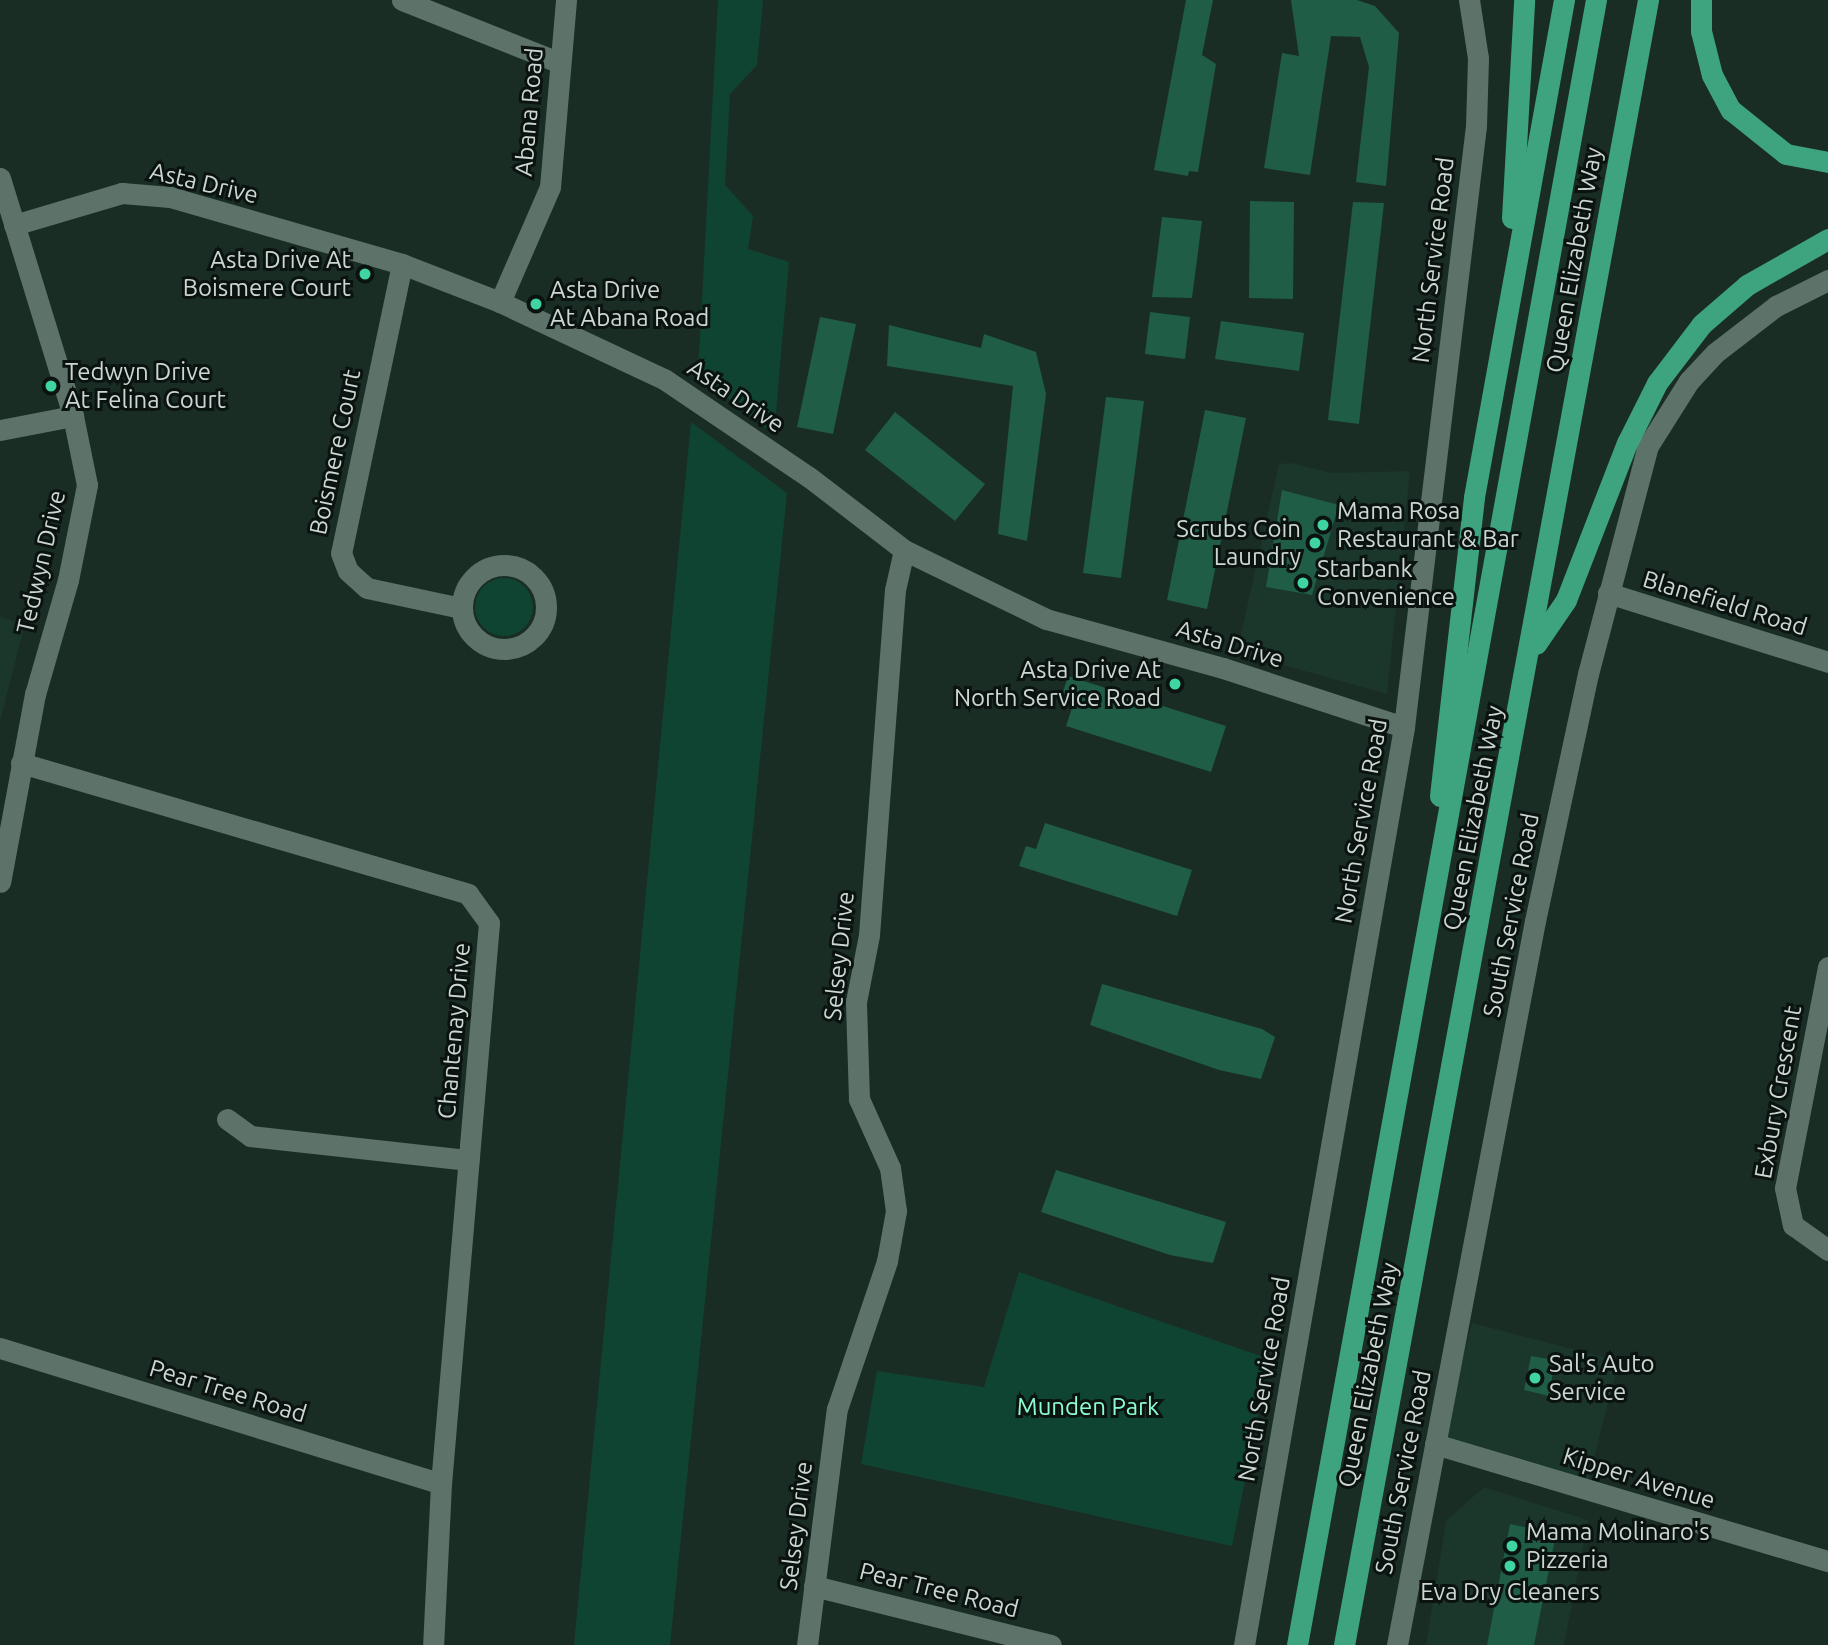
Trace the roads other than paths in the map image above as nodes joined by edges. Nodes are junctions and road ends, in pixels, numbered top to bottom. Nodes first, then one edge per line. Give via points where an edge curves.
1 (402, 0) edge
2 (566, 0) edge
3 (1469, 0) edge
4 (1524, 0) edge
5 (1564, 0) edge
6 (1596, 0) edge
7 (1648, 0) edge
8 (1701, 0) edge
9 (560, 63) junction
10 (1828, 163) edge
11 (0, 178) edge
12 (14, 225) junction
13 (1828, 239) edge
14 (402, 264) junction
15 (1828, 280) edge
16 (500, 302) junction
17 (1507, 313) junction
18 (73, 416) junction
19 (0, 430) edge
20 (904, 551) junction
21 (1608, 593) junction
22 (461, 608) junction
23 (1531, 652) junction
24 (1828, 662) edge
25 (1404, 727) junction
26 (21, 763) junction
27 (0, 883) edge
28 (1430, 914) junction
29 (1828, 967) edge
30 (227, 1119) dead end
31 (470, 1160) junction
32 (1828, 1250) edge
33 (0, 1348) edge
34 (1435, 1444) junction
35 (441, 1484) junction
36 (1828, 1561) edge
37 (814, 1586) junction
38 (433, 1645) edge
39 (807, 1645) edge
40 (1051, 1645) edge
41 (1244, 1645) edge
42 (1297, 1645) edge
43 (1344, 1645) edge
44 (1397, 1645) edge

1 - 9 street
2 - 9 street, Abana Road
3 - 25 street, North Service Road via 1478,58 1476,126
4 - 17 highway
5 - 17 highway
6 - 28 highway, Queen Elizabeth Way
7 - 23 highway, Queen Elizabeth Way
8 - 10 highway via 1712,75 1731,110 1786,154
9 - 16 street, Abana Road via 550,187
11 - 12 street, Tedwyn Drive
12 - 14 street, Asta Drive via 122,193 170,197
12 - 18 street, Tedwyn Drive
13 - 23 highway via 1747,285 1702,324 1657,383 1628,443 1566,600
14 - 16 street, Asta Drive
14 - 22 street, Boismere Court via 341,553 348,571 367,588
15 - 21 street, South Service Road via 1744,328 1698,372 1667,413 1648,446
16 - 20 street, Asta Drive via 664,379 809,477
17 - 28 highway via 1474,497
18 - 19 street
18 - 26 street, Tedwyn Drive via 87,485
20 - 25 street, Asta Drive via 1045,619
20 - 37 street, Selsey Drive via 895,590 869,936 856,1002 859,1099 890,1168 896,1211 887,1261 837,1409
21 - 24 street, Blanefield Road
21 - 34 street, South Service Road via 1535,921
22 - 22 street via 472,635 498,649 526,644 545,621 547,606 539,582 529,572 503,564 469,583
23 - 43 highway, Queen Elizabeth Way
25 - 41 street, North Service Road
26 - 27 street, Tedwyn Drive
26 - 31 street, Chantenay Drive via 468,894 489,923
28 - 42 highway, Queen Elizabeth Way
29 - 32 street, Exbury Crescent via 1785,1188 1793,1225
30 - 31 street via 250,1136
31 - 35 street, Chantenay Drive
33 - 35 street, Pear Tree Road
34 - 36 street, Kipper Avenue
34 - 44 street, South Service Road
35 - 38 street, Chantenay Drive
37 - 39 street, Selsey Drive
37 - 40 street, Pear Tree Road

